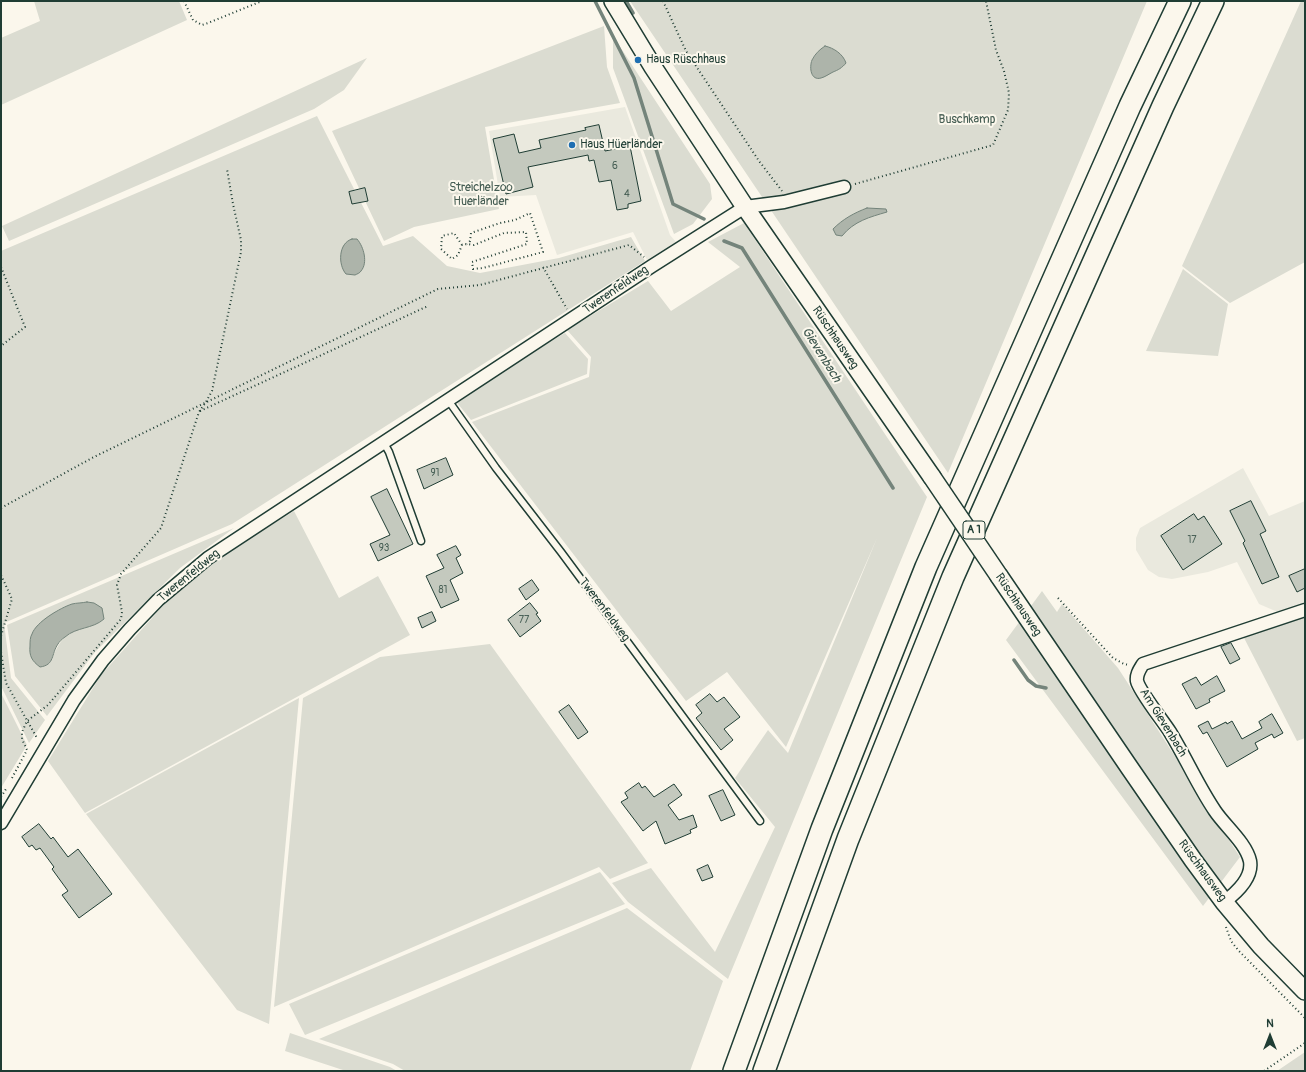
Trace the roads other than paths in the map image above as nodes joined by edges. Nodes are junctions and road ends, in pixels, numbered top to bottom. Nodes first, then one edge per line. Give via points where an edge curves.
1 (613, 1) edge
2 (1180, 1) edge
3 (1213, 1) edge
4 (844, 187) road end
5 (745, 207) junction
6 (448, 400) junction
7 (384, 443) junction
8 (421, 541) dead end
9 (1305, 610) edge
10 (760, 820) dead end
11 (1, 822) edge
12 (1224, 902) junction
13 (1305, 991) edge
14 (734, 1071) edge
15 (764, 1071) edge

1 - 5 main road, Rüschhausweg via 652,67
2 - 14 highway, A 1 via 1130,106 926,567 822,828
3 - 15 highway, A 1 via 1163,106 953,577 848,839
4 - 5 street via 784,202
5 - 6 street, Twerenfeldweg
5 - 12 main road, Rüschhausweg, bridge
6 - 7 street, Twerenfeldweg
6 - 10 lane, Twerenfeldweg via 496,468
7 - 8 lane
7 - 11 street, Twerenfeldweg via 229,544 158,600 103,660 74,700
9 - 12 street, Am Gievenbach via 1143,664 1138,673 1137,681 1170,732 1215,812 1245,849 1250,861 1250,873 1245,882
12 - 13 main road, Rüschhausweg via 1261,946

